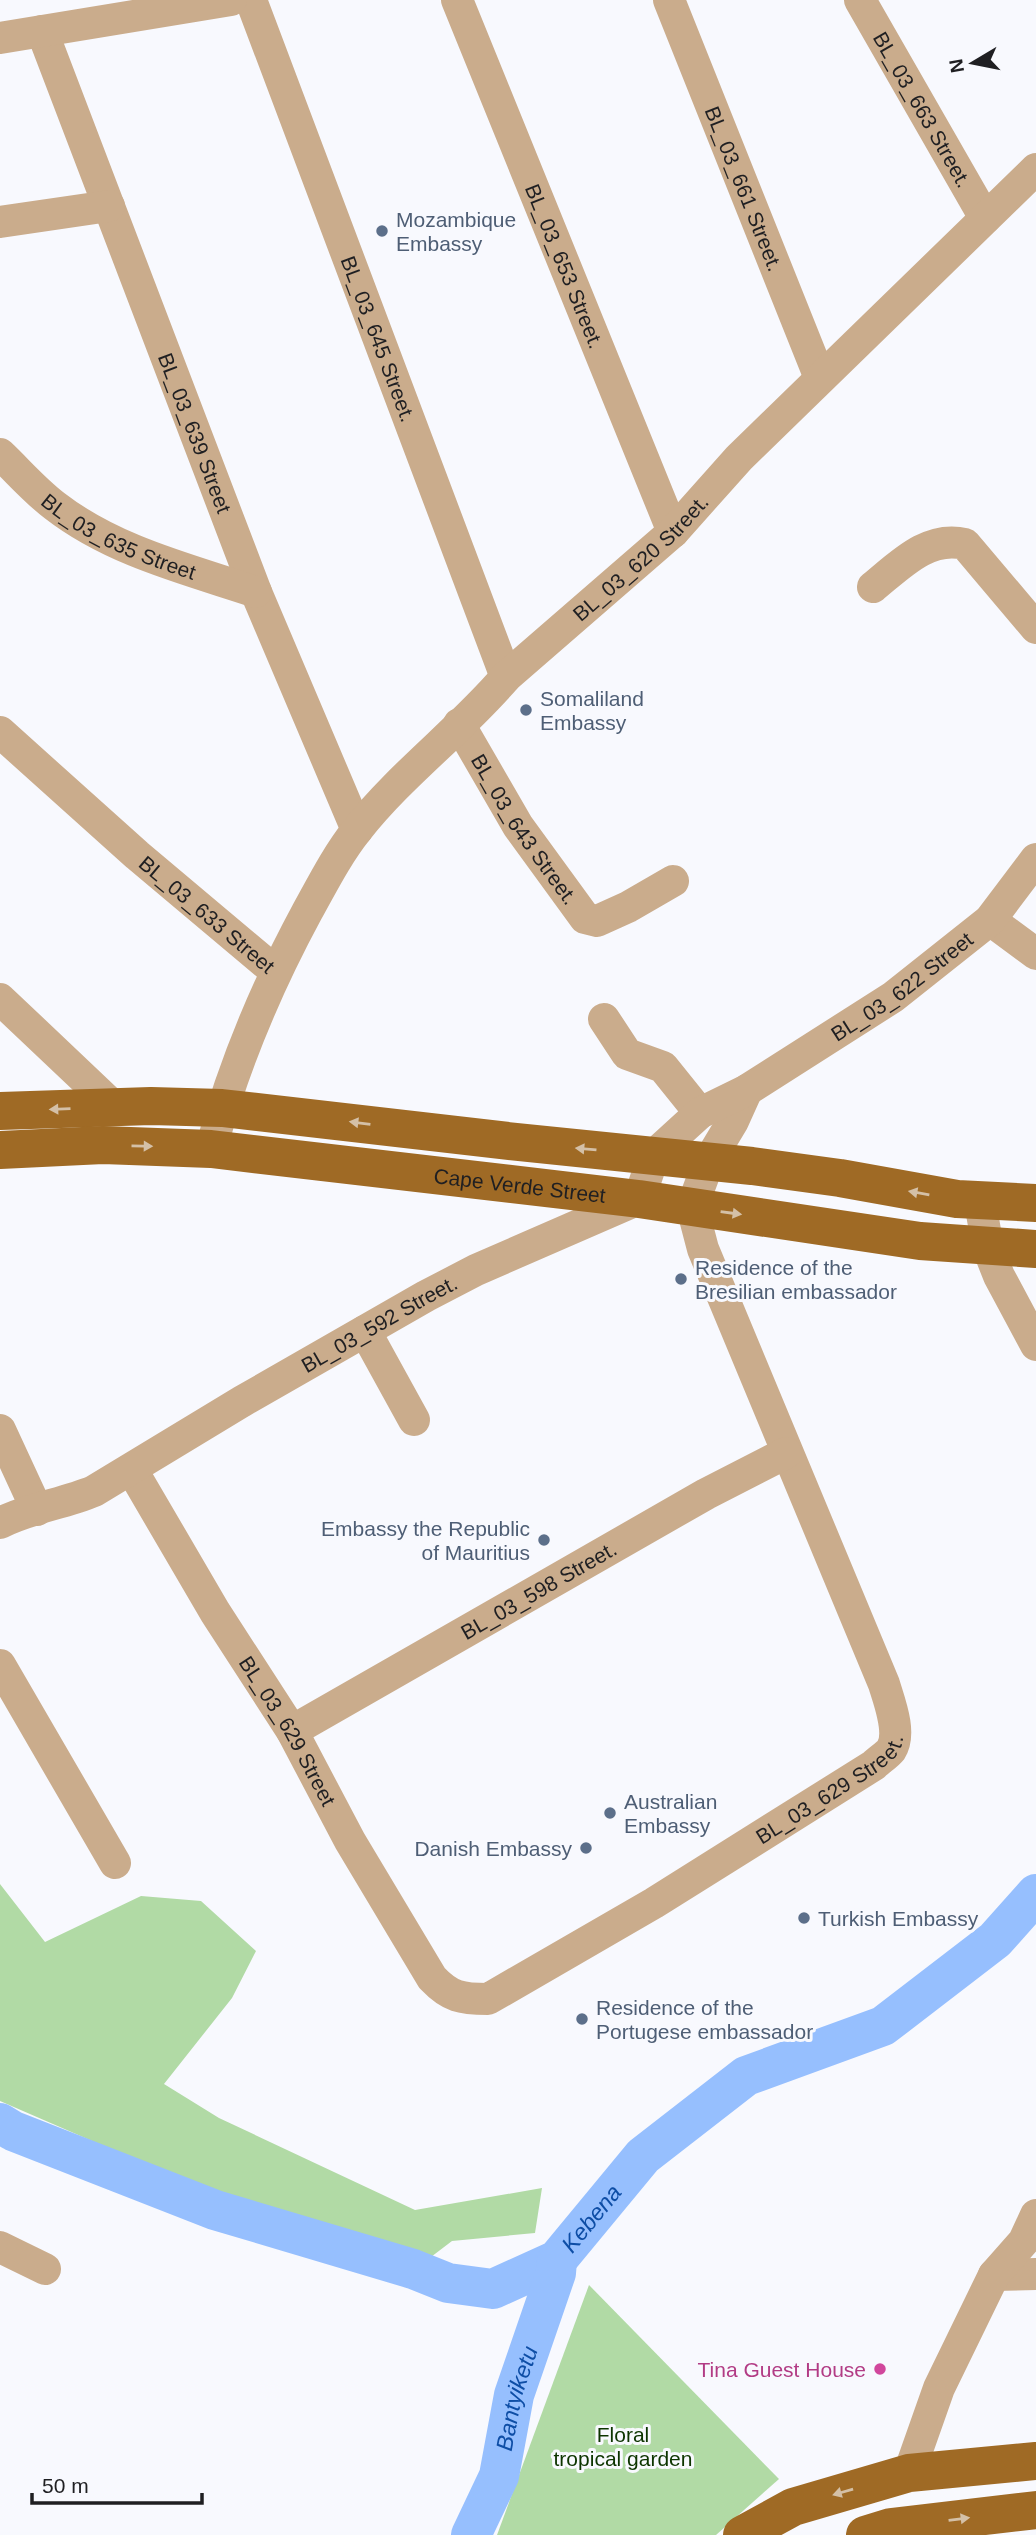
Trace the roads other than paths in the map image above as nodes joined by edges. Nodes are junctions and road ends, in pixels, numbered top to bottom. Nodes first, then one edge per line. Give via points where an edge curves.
1 (231, 0) edge
2 (251, 0) edge
3 (457, 0) edge
4 (670, 0) edge
5 (860, 0) edge
6 (42, 31) junction
7 (0, 38) edge
8 (1036, 169) edge
9 (109, 206) junction
10 (985, 218) junction
11 (0, 222) edge
12 (820, 379) junction
13 (0, 454) edge
14 (673, 532) junction
15 (873, 587) dead end
16 (256, 592) junction
17 (1036, 628) edge
18 (506, 677) junction
19 (460, 724) junction
20 (0, 732) edge
21 (357, 830) junction
22 (1036, 859) edge
23 (673, 881) dead end
24 (990, 920) junction
25 (1036, 954) edge
26 (275, 971) junction
27 (0, 999) edge
28 (604, 1019) dead end
29 (747, 1090) junction
30 (114, 1107) junction
31 (222, 1108) junction
32 (0, 1111) edge
33 (700, 1113) junction
34 (211, 1149) junction
35 (0, 1150) edge
36 (654, 1155) junction
37 (709, 1161) junction
38 (639, 1199) junction
39 (980, 1202) junction
40 (1036, 1203) edge
41 (692, 1207) junction
42 (988, 1248) junction
43 (1036, 1250) edge
44 (365, 1331) junction
45 (1036, 1345) edge
46 (414, 1420) dead end
47 (0, 1430) edge
48 (786, 1452) junction
49 (132, 1470) junction
50 (37, 1510) junction
51 (0, 1523) edge
52 (0, 1665) edge
53 (292, 1731) junction
54 (115, 1863) dead end
55 (446, 1993) joint
56 (1036, 2215) edge
57 (0, 2247) edge
58 (45, 2269) dead end
59 (1036, 2274) edge
60 (994, 2275) junction
61 (1036, 2461) edge
62 (909, 2473) junction
63 (1036, 2510) edge
64 (742, 2535) edge
65 (865, 2535) edge

1 - 6 street
2 - 18 street, BL_03_645 Street.
3 - 14 street, BL_03_653 Street.
4 - 12 street, BL_03_661 Street.
5 - 10 street, BL_03_663 Street.
6 - 7 street
6 - 9 street, BL_03_639 Street
8 - 10 street, BL_03_620 Street.
9 - 11 street
9 - 16 street, BL_03_639 Street
10 - 12 street, BL_03_620 Street.
12 - 14 street, BL_03_620 Street. via 739,458
13 - 16 street, BL_03_635 Street via 54,506 95,531 138,552
14 - 18 street, BL_03_620 Street.
15 - 17 street via 920,550 953,541 965,544
16 - 21 street, BL_03_639 Street
18 - 19 street, BL_03_620 Street.
19 - 21 street, BL_03_620 Street.
19 - 23 street, BL_03_643 Street. via 518,826 585,918 597,920 618,912
20 - 26 street, BL_03_633 Street via 136,855
21 - 26 street, BL_03_620 Street.
22 - 24 street, BL_03_622 Street
24 - 25 street
24 - 29 street, BL_03_622 Street via 892,997
26 - 31 street, BL_03_633 Street
27 - 30 street
28 - 33 street via 627,1054 663,1067
29 - 33 street, BL_03_622 Street
29 - 37 street
30 - 31 main road, Cape Verde Street
30 -> 32 main road, Cape Verde Street
31 - 34 street, BL_03_633 Street
36 -> 31 main road, Cape Verde Street
33 - 36 street, BL_03_622 Street
35 -> 34 main road, Cape Verde Street via 103,1145
34 - 38 main road, Cape Verde Street
36 - 37 main road, Cape Verde Street
36 - 38 street
39 -> 37 main road, Cape Verde Street
37 - 41 street
38 - 41 main road, Cape Verde Street
38 - 44 street, BL_03_592 Street. via 476,1270
39 - 40 main road, Cape Verde Street
39 - 42 street
41 -> 42 main road, Cape Verde Street
41 - 48 street, BL_03_629 Street. via 703,1250
42 - 43 main road, Cape Verde Street
42 - 45 street
44 - 46 street
44 - 49 street, BL_03_592 Street.
47 - 50 street
48 - 53 street, BL_03_598 Street.
48 - 55 street, BL_03_629 Street. via 884,1684 894,1723 891,1750 749,1845 508,1989 488,1999
49 - 50 street, BL_03_592 Street. via 83,1496
49 - 53 street, BL_03_629 Street
50 - 51 street, BL_03_592 Street.
52 - 54 street
53 - 55 street, BL_03_629 Street via 350,1841 432,1978
56 - 60 street via 1024,2241
57 - 58 street
59 - 60 street
60 - 62 street via 939,2389
61 - 62 main road
62 -> 64 main road via 793,2507
65 -> 63 main road via 891,2527

